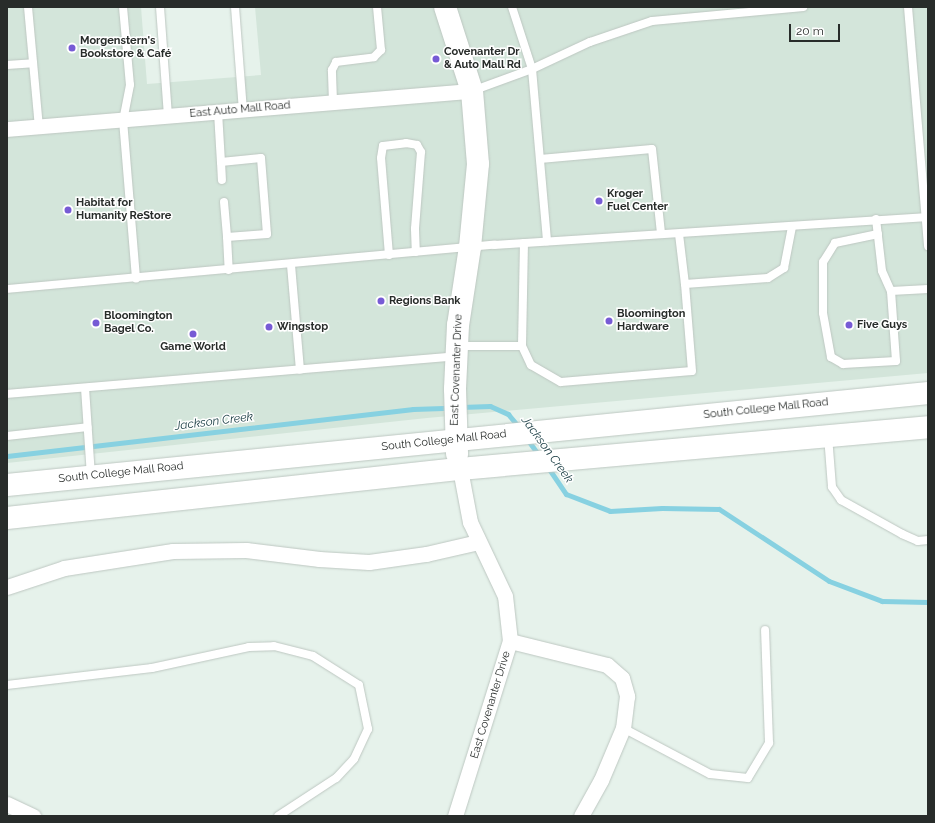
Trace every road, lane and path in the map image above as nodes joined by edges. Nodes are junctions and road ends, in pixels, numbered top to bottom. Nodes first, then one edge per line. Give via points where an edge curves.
1 (28, 7) edge
2 (123, 7) edge
3 (160, 7) edge
4 (235, 7) edge
5 (377, 7) edge
6 (445, 7) edge
7 (512, 7) edge
8 (803, 7) edge
9 (908, 7) edge
10 (33, 63) junction
11 (7, 65) edge
12 (532, 69) junction
13 (472, 91) junction
14 (333, 102) junction
15 (243, 110) junction
16 (218, 112) junction
17 (168, 116) junction
18 (123, 120) junction
19 (39, 127) junction
20 (7, 129) edge
21 (540, 159) junction
22 (221, 162) junction
23 (222, 180) dead end
24 (224, 202) dead end
25 (927, 217) edge
26 (876, 219) junction
27 (792, 227) junction
28 (661, 233) junction
29 (679, 234) junction
30 (878, 234) junction
31 (227, 237) junction
32 (547, 241) junction
33 (524, 243) junction
34 (928, 246) edge
35 (470, 247) junction
36 (416, 252) junction
37 (389, 255) junction
38 (291, 265) junction
39 (229, 270) junction
40 (136, 278) junction
41 (685, 284) junction
42 (7, 289) edge
43 (928, 289) edge
44 (891, 292) junction
45 (522, 346) junction
46 (456, 351) junction
47 (300, 370) junction
48 (86, 388) junction
49 (928, 393) edge
50 (7, 394) edge
51 (928, 427) edge
52 (455, 431) junction
53 (88, 432) junction
54 (7, 436) edge
55 (828, 436) junction
56 (91, 467) junction
57 (460, 469) junction
58 (7, 485) edge
59 (93, 508) junction
60 (7, 518) edge
61 (928, 540) edge
62 (478, 542) junction
63 (7, 587) edge
64 (765, 630) dead end
65 (510, 641) junction
66 (7, 684) edge
67 (623, 728) junction
68 (7, 804) edge
69 (33, 816) edge
70 (278, 816) edge
71 (455, 816) edge
72 (581, 816) edge

1 - 10 lane
2 - 18 lane via 130,85
3 - 17 lane
4 - 15 lane
5 - 14 lane via 381,50 374,57 336,62 332,70
6 - 13 main road, East Covenanter Drive
7 - 12 lane
8 - 12 lane via 652,21 590,42
9 - 25 lane
10 - 11 lane
10 - 19 lane
12 - 13 lane
12 - 21 lane
13 - 14 street, East Auto Mall Road
13 - 35 main road, East Covenanter Drive via 478,164
14 - 15 street, East Auto Mall Road
15 - 16 street, East Auto Mall Road
16 - 17 street, East Auto Mall Road
16 - 22 lane
17 - 18 street, East Auto Mall Road
18 - 19 street, East Auto Mall Road
18 - 40 lane
19 - 20 street, East Auto Mall Road
21 - 28 lane via 652,149
21 - 32 lane
22 - 23 lane
22 - 31 lane via 261,158 267,234
24 - 31 lane
25 - 26 lane
25 - 34 lane
26 - 27 lane
26 - 30 lane
27 - 29 lane
27 - 41 lane via 784,268 768,278
28 - 29 lane
28 - 32 lane
29 - 41 lane
30 - 44 lane via 882,271
30 - 44 lane via 835,243 822,262 823,312 831,357 844,364 896,361
31 - 39 lane
32 - 33 lane
33 - 35 lane
33 - 45 lane
35 - 36 lane
35 - 46 main road, East Covenanter Drive
36 - 37 lane
36 - 37 lane via 415,229 421,152 417,145 406,143 383,146 381,158
37 - 38 lane
38 - 39 lane
38 - 47 lane
39 - 40 lane
40 - 42 lane
41 - 45 lane via 692,371 560,382 531,365
43 - 44 lane
45 - 46 lane
46 - 47 lane
46 - 52 main road, East Covenanter Drive
47 - 48 lane
48 - 50 lane
48 - 53 lane
49 - 52 main road, South College Mall Road via 498,436
51 - 55 main road
52 - 56 main road, South College Mall Road
52 - 57 main road, East Covenanter Drive
53 - 54 lane
53 - 56 lane
55 - 57 main road
55 - 61 lane via 832,488 841,500 902,534 918,541
56 - 58 main road, South College Mall Road
56 - 59 main road
57 - 59 main road
57 - 62 street, East Covenanter Drive via 470,522
59 - 60 main road
62 - 63 street via 426,554 368,562 327,560 246,550 173,551 64,568
62 - 65 street, East Covenanter Drive via 505,596
64 - 67 lane via 769,743 748,778 710,774
65 - 67 street via 607,665 622,678 627,696
65 - 71 street, East Covenanter Drive
66 - 70 lane via 152,668 249,647 274,646 312,656 359,685 368,729 354,759 336,778
67 - 72 street via 601,780
68 - 69 street

